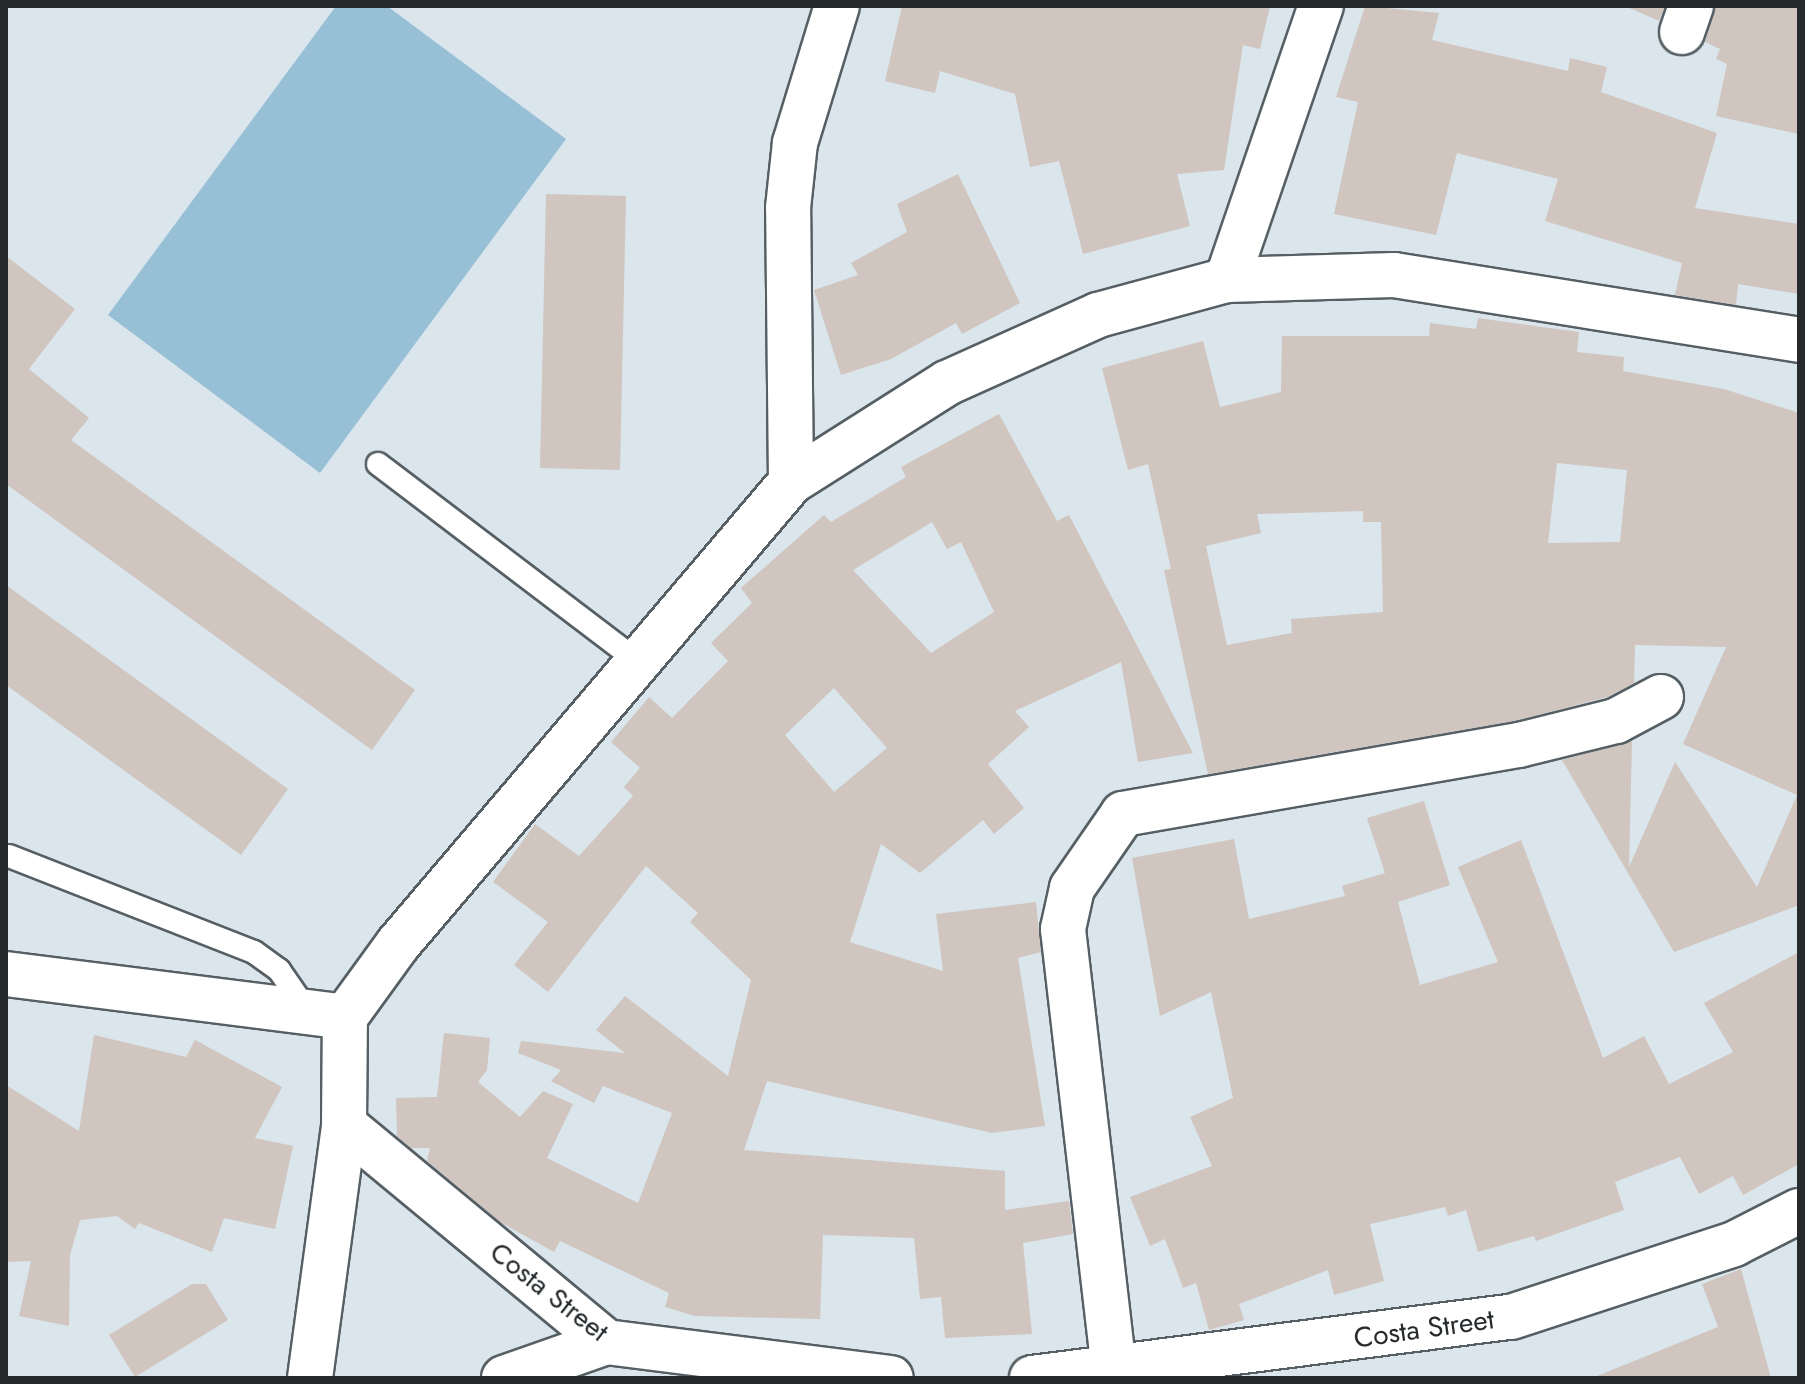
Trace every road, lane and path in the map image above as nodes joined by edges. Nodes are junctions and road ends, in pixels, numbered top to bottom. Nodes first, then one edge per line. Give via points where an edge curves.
1 (837, 6) edge
2 (1321, 6) edge
3 (1227, 280) junction
4 (1799, 340) edge
5 (378, 464) dead end
6 (791, 482) junction
7 (638, 661) junction
8 (1661, 697) dead end
9 (9, 856) dead end
10 (6, 974) edge
11 (327, 1015) junction
12 (344, 1125) junction
13 (1799, 1211) edge
14 (606, 1342) junction
15 (1114, 1370) junction
16 (310, 1378) edge
17 (504, 1378) edge
18 (891, 1378) edge
19 (1032, 1378) edge

1 - 6 street via 795,143 788,208
2 - 3 street
3 - 4 street via 1394,275
3 - 6 street via 1098,315 947,383
5 - 7 lane
6 - 7 street
7 - 11 street via 398,944
8 - 15 street via 1616,721 1519,745 1123,814 1072,888 1063,929
9 - 11 lane via 254,952
10 - 11 street
11 - 12 street
12 - 14 street, Costa Street
12 - 16 street
13 - 15 street, Costa Street via 1734,1244 1511,1317
14 - 17 street
14 - 18 street, Costa Street
15 - 19 street, Costa Street

